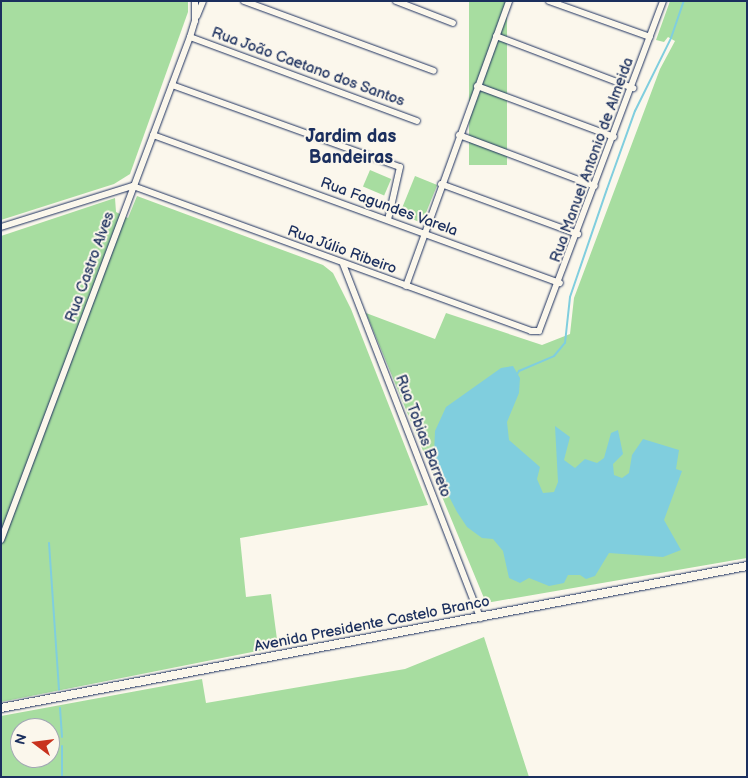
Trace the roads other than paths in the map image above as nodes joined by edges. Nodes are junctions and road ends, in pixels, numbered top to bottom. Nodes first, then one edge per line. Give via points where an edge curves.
1 (195, 1) edge
2 (203, 1) edge
3 (244, 1) edge
4 (396, 1) edge
5 (509, 1) edge
6 (549, 1) edge
7 (663, 1) edge
8 (196, 21) junction
9 (453, 23) dead end
10 (496, 36) junction
11 (190, 37) junction
12 (650, 37) junction
13 (434, 71) dead end
14 (172, 85) junction
15 (477, 86) junction
16 (632, 88) junction
17 (417, 121) dead end
18 (153, 135) junction
19 (459, 135) junction
20 (614, 137) junction
21 (441, 184) junction
22 (133, 186) junction
23 (595, 186) junction
24 (388, 220) junction
25 (1, 227) edge
26 (425, 232) junction
27 (578, 234) junction
28 (342, 264) junction
29 (560, 283) junction
30 (406, 286) junction
31 (543, 328) joint
32 (1, 540) edge
33 (747, 566) edge
34 (480, 618) junction
35 (1, 708) edge

1 - 8 street, Rua Castro Alves
2 - 8 street
3 - 13 street
4 - 9 street
5 - 10 street
6 - 12 street
7 - 12 street, Rua Manuel Antonio de Almeida
8 - 11 street, Rua Castro Alves
10 - 15 street
10 - 16 street
11 - 14 street, Rua Castro Alves
11 - 17 street, Rua João Caetano dos Santos
12 - 16 street, Rua Manuel Antonio de Almeida
14 - 18 street, Rua Castro Alves
14 - 24 street via 400,167
15 - 19 street
15 - 20 street
16 - 20 street, Rua Manuel Antonio de Almeida
18 - 22 street, Rua Castro Alves
18 - 24 street, Rua Fagundes Varela
19 - 21 street
19 - 23 street
20 - 23 street, Rua Manuel Antonio de Almeida
21 - 26 street
21 - 27 street
22 - 25 street
22 - 28 street, Rua Júlio Ribeiro
22 - 32 street, Rua Castro Alves
23 - 27 street, Rua Manuel Antonio de Almeida
24 - 26 street, Rua Fagundes Varela
26 - 29 street, Rua Fagundes Varela
26 - 30 street
27 - 29 street, Rua Manuel Antonio de Almeida
28 - 30 street, Rua Júlio Ribeiro
28 - 34 street, Rua Tobias Barreto
29 - 31 street, Rua Manuel Antonio de Almeida
30 - 31 street, Rua Júlio Ribeiro via 531,331
33 - 34 street, Avenida Presidente Castelo Branco
34 - 35 street, Avenida Presidente Castelo Branco

